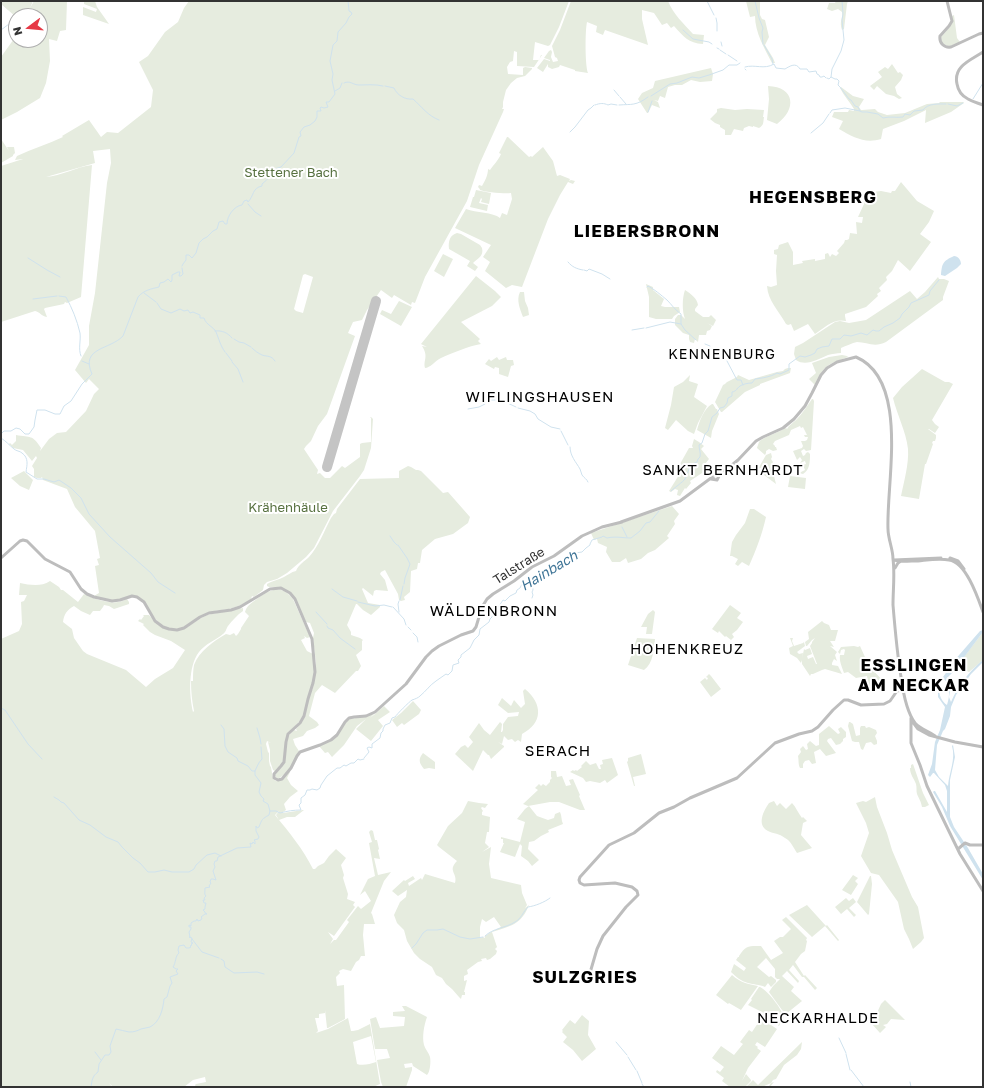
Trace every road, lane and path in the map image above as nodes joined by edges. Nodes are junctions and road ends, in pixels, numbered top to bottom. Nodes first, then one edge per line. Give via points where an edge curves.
1 (947, 1) edge
2 (983, 33) edge
3 (983, 52) edge
4 (983, 105) edge
5 (1, 558) edge
6 (897, 560) junction
7 (967, 575) junction
8 (983, 606) edge
9 (894, 608) junction
10 (983, 612) edge
11 (902, 692) junction
12 (911, 718) junction
13 (916, 725) junction
14 (919, 730) junction
15 (912, 731) junction
16 (936, 736) junction
17 (983, 747) edge
18 (983, 844) edge
19 (955, 845) junction
20 (961, 847) junction
21 (958, 849) junction
22 (983, 891) edge
23 (588, 982) dead end

1 - 2 main road via 952,20 940,35 943,45 951,47
3 - 4 main road via 962,66 956,80 965,97
5 - 6 main road, Talstraße via 21,541 27,541 44,559 68,570 87,594 117,601 132,596 138,597 161,626 176,630 207,614 234,609 248,603 267,590 276,588 289,592 313,641 315,673 305,712 300,722 288,734 284,761 274,774 276,780 281,779 290,769 300,752 330,740 350,718 375,712 406,684 432,651 473,631 482,607 492,594 591,532 682,500 738,460 758,439 792,422 805,406 821,375 839,361 856,357 872,370 883,386 892,434 888,530
6 - 7 main road via 954,559
6 - 9 main road
6 - 9 main road
7 - 8 main road
7 - 10 main road
9 - 11 main road
11 - 12 main road
11 - 13 main road
11 - 23 main road via 896,693 884,704 861,705 847,699 843,700 819,727 775,742 737,778 659,812 632,834 609,845 580,876 580,882 584,885 616,883 638,892 604,935 597,949
12 - 13 main road
12 - 15 main road
13 - 14 main road
13 - 15 main road
13 - 16 main road
14 - 15 main road
14 - 16 main road
15 - 19 main road via 910,737 927,787
16 - 17 main road via 956,743
18 - 20 main road via 966,844
19 - 20 main road
19 - 21 main road
20 - 21 main road
21 - 22 main road

